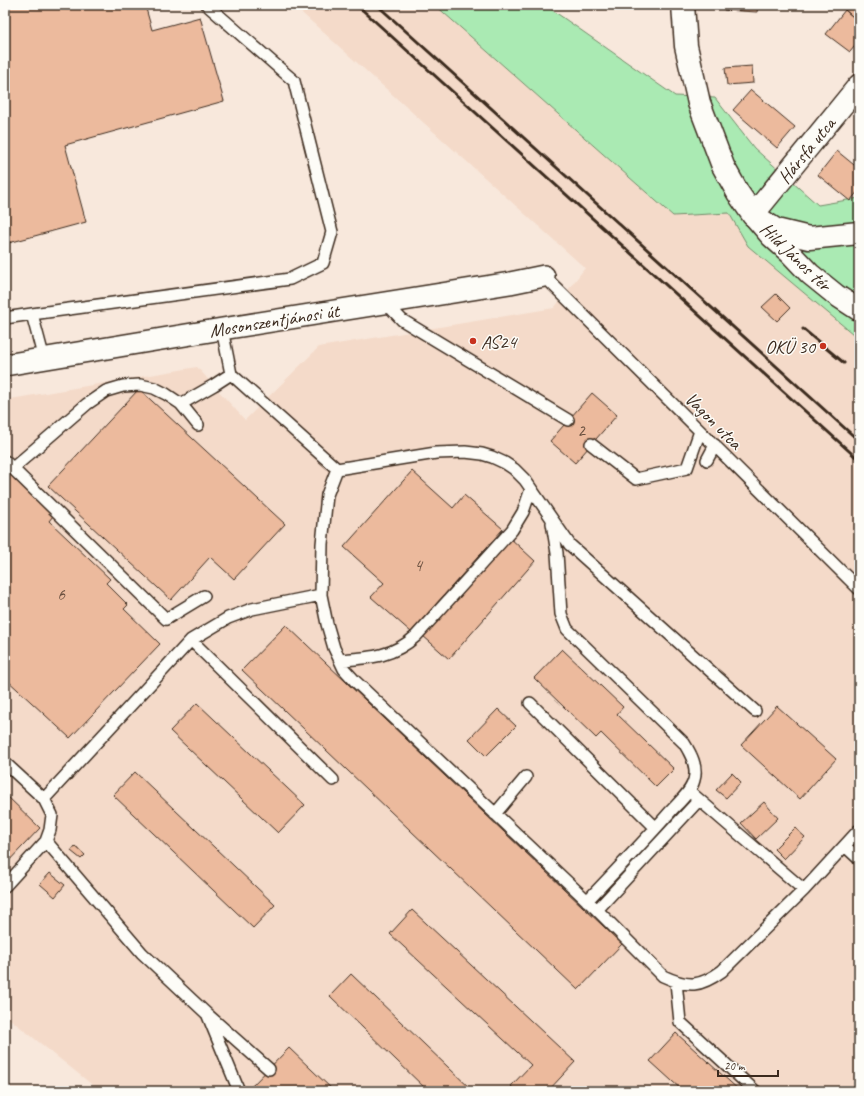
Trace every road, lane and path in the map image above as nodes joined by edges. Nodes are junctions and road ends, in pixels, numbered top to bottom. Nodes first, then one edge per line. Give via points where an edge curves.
1 (207, 5) edge
2 (683, 5) edge
3 (859, 85) edge
4 (753, 215) junction
5 (859, 233) edge
6 (544, 276) joint
7 (385, 302) junction
8 (859, 310) edge
9 (32, 314) junction
10 (5, 318) edge
11 (222, 329) junction
12 (44, 359) junction
13 (5, 365) edge
14 (231, 374) junction
15 (181, 404) junction
16 (568, 420) dead end
17 (198, 425) dead end
18 (700, 431) junction
19 (591, 444) dead end
20 (715, 446) junction
21 (707, 460) dead end
22 (9, 465) edge
23 (337, 469) junction
24 (531, 489) junction
25 (552, 520) junction
26 (859, 589) edge
27 (322, 595) junction
28 (204, 596) dead end
29 (191, 640) junction
30 (340, 660) junction
31 (530, 704) dead end
32 (755, 711) dead end
33 (5, 763) edge
34 (526, 777) dead end
35 (333, 780) dead end
36 (689, 791) junction
37 (44, 799) junction
38 (700, 800) junction
39 (495, 814) junction
40 (656, 828) junction
41 (859, 830) edge
42 (46, 841) junction
43 (845, 846) junction
44 (859, 859) edge
45 (5, 886) edge
46 (804, 890) junction
47 (587, 901) junction
48 (597, 910) junction
49 (676, 982) junction
50 (207, 1014) junction
51 (269, 1069) dead end
52 (239, 1091) edge
53 (755, 1091) edge

1 - 9 lane via 294,81 332,232 323,263 290,279
2 - 4 street via 686,46 699,103 723,166
3 - 4 street, Hársfa utca
4 - 5 street via 776,230 809,238
4 - 8 street, Hild János tér via 810,274
6 - 7 street, Mosonszentjánosi út
6 - 18 lane, Vagon utca
7 - 11 street, Mosonszentjánosi út
7 - 16 lane via 402,320
9 - 10 lane
9 - 12 lane
11 - 12 street, Mosonszentjánosi út
11 - 14 lane
12 - 13 street, Mosonszentjánosi út
14 - 15 lane
14 - 23 lane
15 - 17 lane
15 - 22 lane via 154,388 140,385 123,386 106,392 86,404
18 - 19 lane via 687,468 636,479
18 - 20 lane, Vagon utca
20 - 21 lane
20 - 26 lane, Vagon utca
22 - 28 lane via 166,619
23 - 24 lane via 436,453 465,452 487,455 505,462
23 - 27 lane via 327,495 322,544
24 - 25 lane
24 - 30 lane via 523,512 512,530 408,644 394,652 378,656
25 - 32 lane via 570,545
25 - 36 lane via 561,614 567,629 684,743 696,772
27 - 29 lane via 252,609 228,618
27 - 30 lane via 327,624
29 - 35 lane
29 - 37 lane
30 - 39 lane via 355,681
31 - 40 lane
33 - 37 lane
34 - 39 lane
36 - 38 lane
36 - 40 lane
37 - 42 lane via 52,815
38 - 46 lane
38 - 48 lane
39 - 47 lane
40 - 47 lane
41 - 43 lane
42 - 45 lane
42 - 50 lane via 142,953
43 - 44 lane
43 - 46 lane
46 - 49 lane via 711,979 700,983
47 - 48 lane
48 - 49 lane via 663,976
49 - 53 lane via 680,1022
50 - 51 lane
50 - 52 lane

